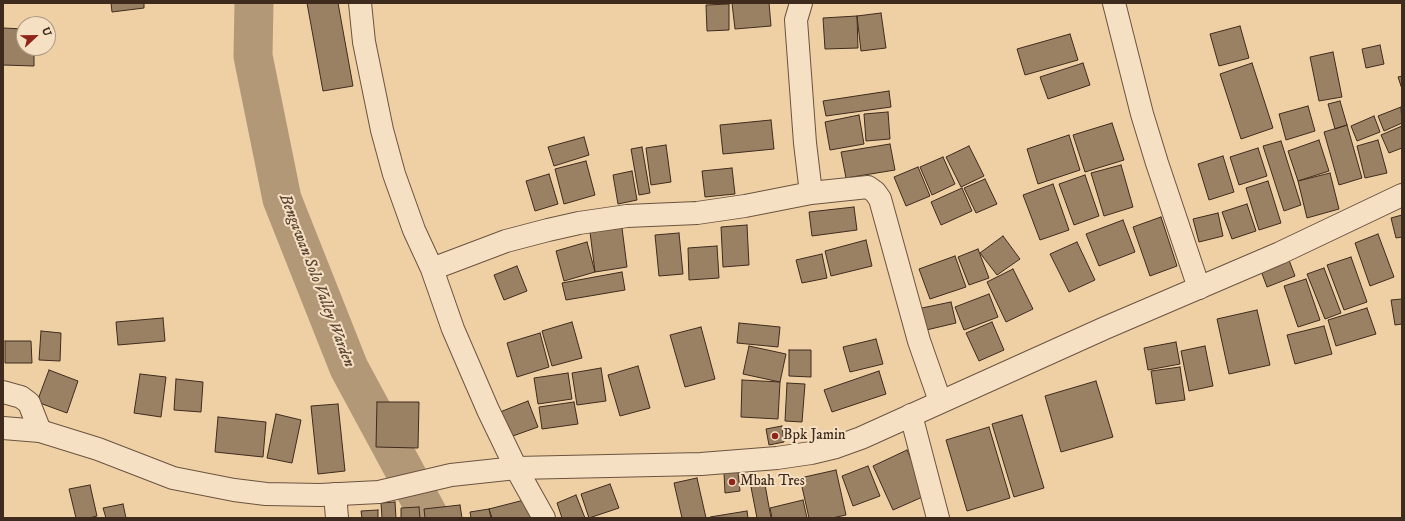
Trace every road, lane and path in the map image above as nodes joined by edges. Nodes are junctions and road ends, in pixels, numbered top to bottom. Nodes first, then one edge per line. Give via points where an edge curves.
1 (360, 3) edge
2 (801, 3) edge
3 (1114, 3) edge
4 (811, 193) junction
5 (1402, 195) edge
6 (432, 269) junction
7 (1199, 288) junction
8 (3, 392) edge
9 (940, 401) junction
10 (911, 415) junction
11 (23, 430) edge
12 (516, 468) junction
13 (335, 494) junction
14 (337, 518) edge
15 (544, 518) edge
16 (938, 518) edge

1 - 6 street via 373,89 394,174 414,230
2 - 4 street via 796,20 804,143
3 - 7 street via 1142,114
4 - 6 street via 697,213 627,216 578,223 506,241
4 - 9 street via 868,187 880,199 919,341
5 - 7 street
6 - 12 street via 456,336
7 - 9 street
8 - 11 street via 29,402
9 - 10 street
10 - 12 street via 836,447 777,458 701,464
10 - 16 street
11 - 13 street via 98,449 173,478 266,494
12 - 13 street via 452,475 379,492
12 - 15 street
13 - 14 street

